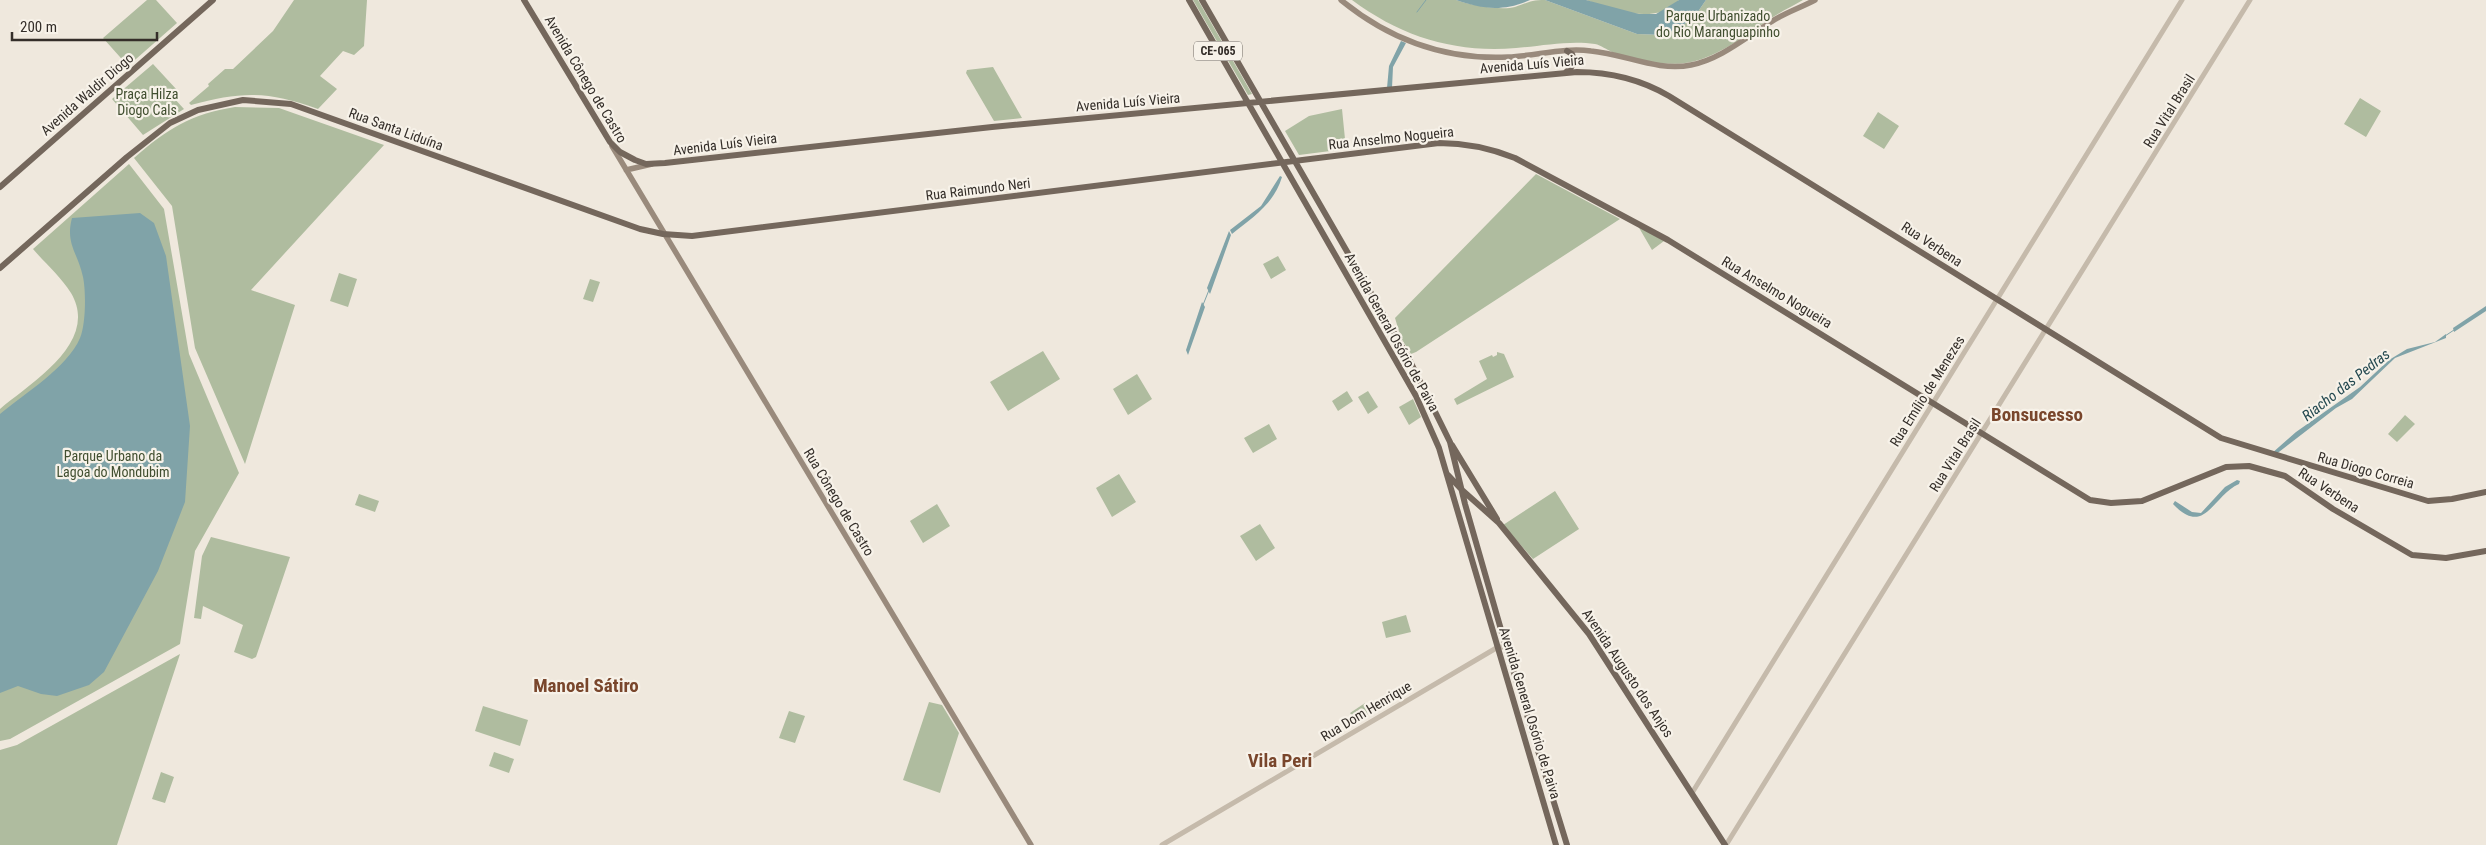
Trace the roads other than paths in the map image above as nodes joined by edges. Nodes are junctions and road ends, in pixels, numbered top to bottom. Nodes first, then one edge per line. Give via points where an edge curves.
1 (213, 0) edge
2 (524, 0) edge
3 (1189, 0) edge
4 (1202, 0) edge
5 (1341, 0) edge
6 (1815, 0) edge
7 (2182, 0) edge
8 (2250, 0) edge
9 (1567, 51) junction
10 (1605, 72) joint
11 (1564, 73) junction
12 (1261, 102) junction
13 (1248, 103) junction
14 (610, 142) junction
15 (1295, 162) junction
16 (1283, 163) junction
17 (654, 164) junction
18 (626, 170) junction
19 (0, 187) edge
20 (663, 234) junction
21 (0, 268) edge
22 (1997, 299) junction
23 (2046, 330) junction
24 (1933, 404) junction
25 (1981, 434) junction
26 (1450, 442) junction
27 (2241, 446) joint
28 (2226, 467) joint
29 (1446, 473) junction
30 (1462, 490) junction
31 (2486, 492) edge
32 (1498, 523) junction
33 (2486, 551) edge
34 (1498, 647) junction
35 (1506, 647) junction
36 (1692, 793) junction
37 (1031, 845) edge
38 (1162, 845) edge
39 (1556, 845) edge
40 (1567, 845) edge
41 (1726, 845) edge

1 - 19 main road, Avenida Waldir Diogo
2 - 14 main road, Avenida Cônego de Castro
3 - 13 main road, Avenida General Osório de Paiva / CE-065
4 - 12 main road, Avenida General Osório de Paiva / CE-065
5 - 9 main road via 1377,26 1434,50 1481,57
6 - 9 main road via 1772,21 1715,56 1691,65 1663,67 1592,51
7 - 22 street, Rua Emílio de Menezes
8 - 23 street, Rua Vital Brasil
9 - 11 main road via 1572,54 1574,62
10 - 11 main road, Avenida Luís Vieira
10 - 22 main road, Rua Verbena via 1640,82 1669,96
11 - 12 main road, Avenida Luís Vieira
12 - 13 main road, Avenida Luís Vieira
12 - 15 main road, Avenida General Osório de Paiva
13 - 16 main road, Avenida General Osório de Paiva
13 - 17 main road, Avenida Luís Vieira via 834,143
14 - 17 main road, Avenida Luís Vieira via 630,158
14 - 18 main road, Avenida Cônego de Castro
15 - 16 main road, Rua Raimundo Neri
15 - 24 main road, Rua Anselmo Nogueira via 1439,143 1495,150 1549,174 1668,240
15 - 26 main road, Avenida General Osório de Paiva via 1409,359
16 - 20 main road, Rua Raimundo Neri via 729,232 692,236
16 - 29 main road, Avenida General Osório de Paiva via 1416,396 1439,448
17 - 18 main road, Avenida Luís Vieira
18 - 20 main road, Rua Cônego de Castro
20 - 21 main road, Rua Santa Liduína via 640,229 284,103 243,100 198,110 170,123
20 - 37 main road, Rua Cônego de Castro
22 - 23 main road, Rua Verbena
22 - 24 street, Rua Emílio de Menezes
23 - 25 street, Rua Vital Brasil
23 - 27 main road, Rua Verbena via 2204,428
24 - 25 main road, Rua Anselmo Nogueira
24 - 36 street, Rua Emílio de Menezes
25 - 28 main road, Rua Anselmo Nogueira via 2098,502 2142,502
25 - 41 street, Rua Vital Brasil
26 - 30 main road, Avenida General Osório de Paiva
26 - 32 main road, Avenida Augusto dos Anjos
27 - 31 main road, Rua Diogo Correia via 2428,501 2452,500
28 - 33 main road, Rua Verbena via 2249,466 2285,476 2333,509 2412,555 2446,558
29 - 30 main road, Avenida Augusto dos Anjos
29 - 34 main road, Avenida General Osório de Paiva
30 - 32 main road, Avenida Augusto dos Anjos
30 - 35 main road, Avenida General Osório de Paiva
32 - 36 main road, Avenida Augusto dos Anjos via 1589,634
34 - 35 street
34 - 38 street, Rua Dom Henrique
34 - 39 main road, Avenida General Osório de Paiva
35 - 40 main road, Avenida General Osório de Paiva
36 - 41 main road, Avenida Augusto dos Anjos

